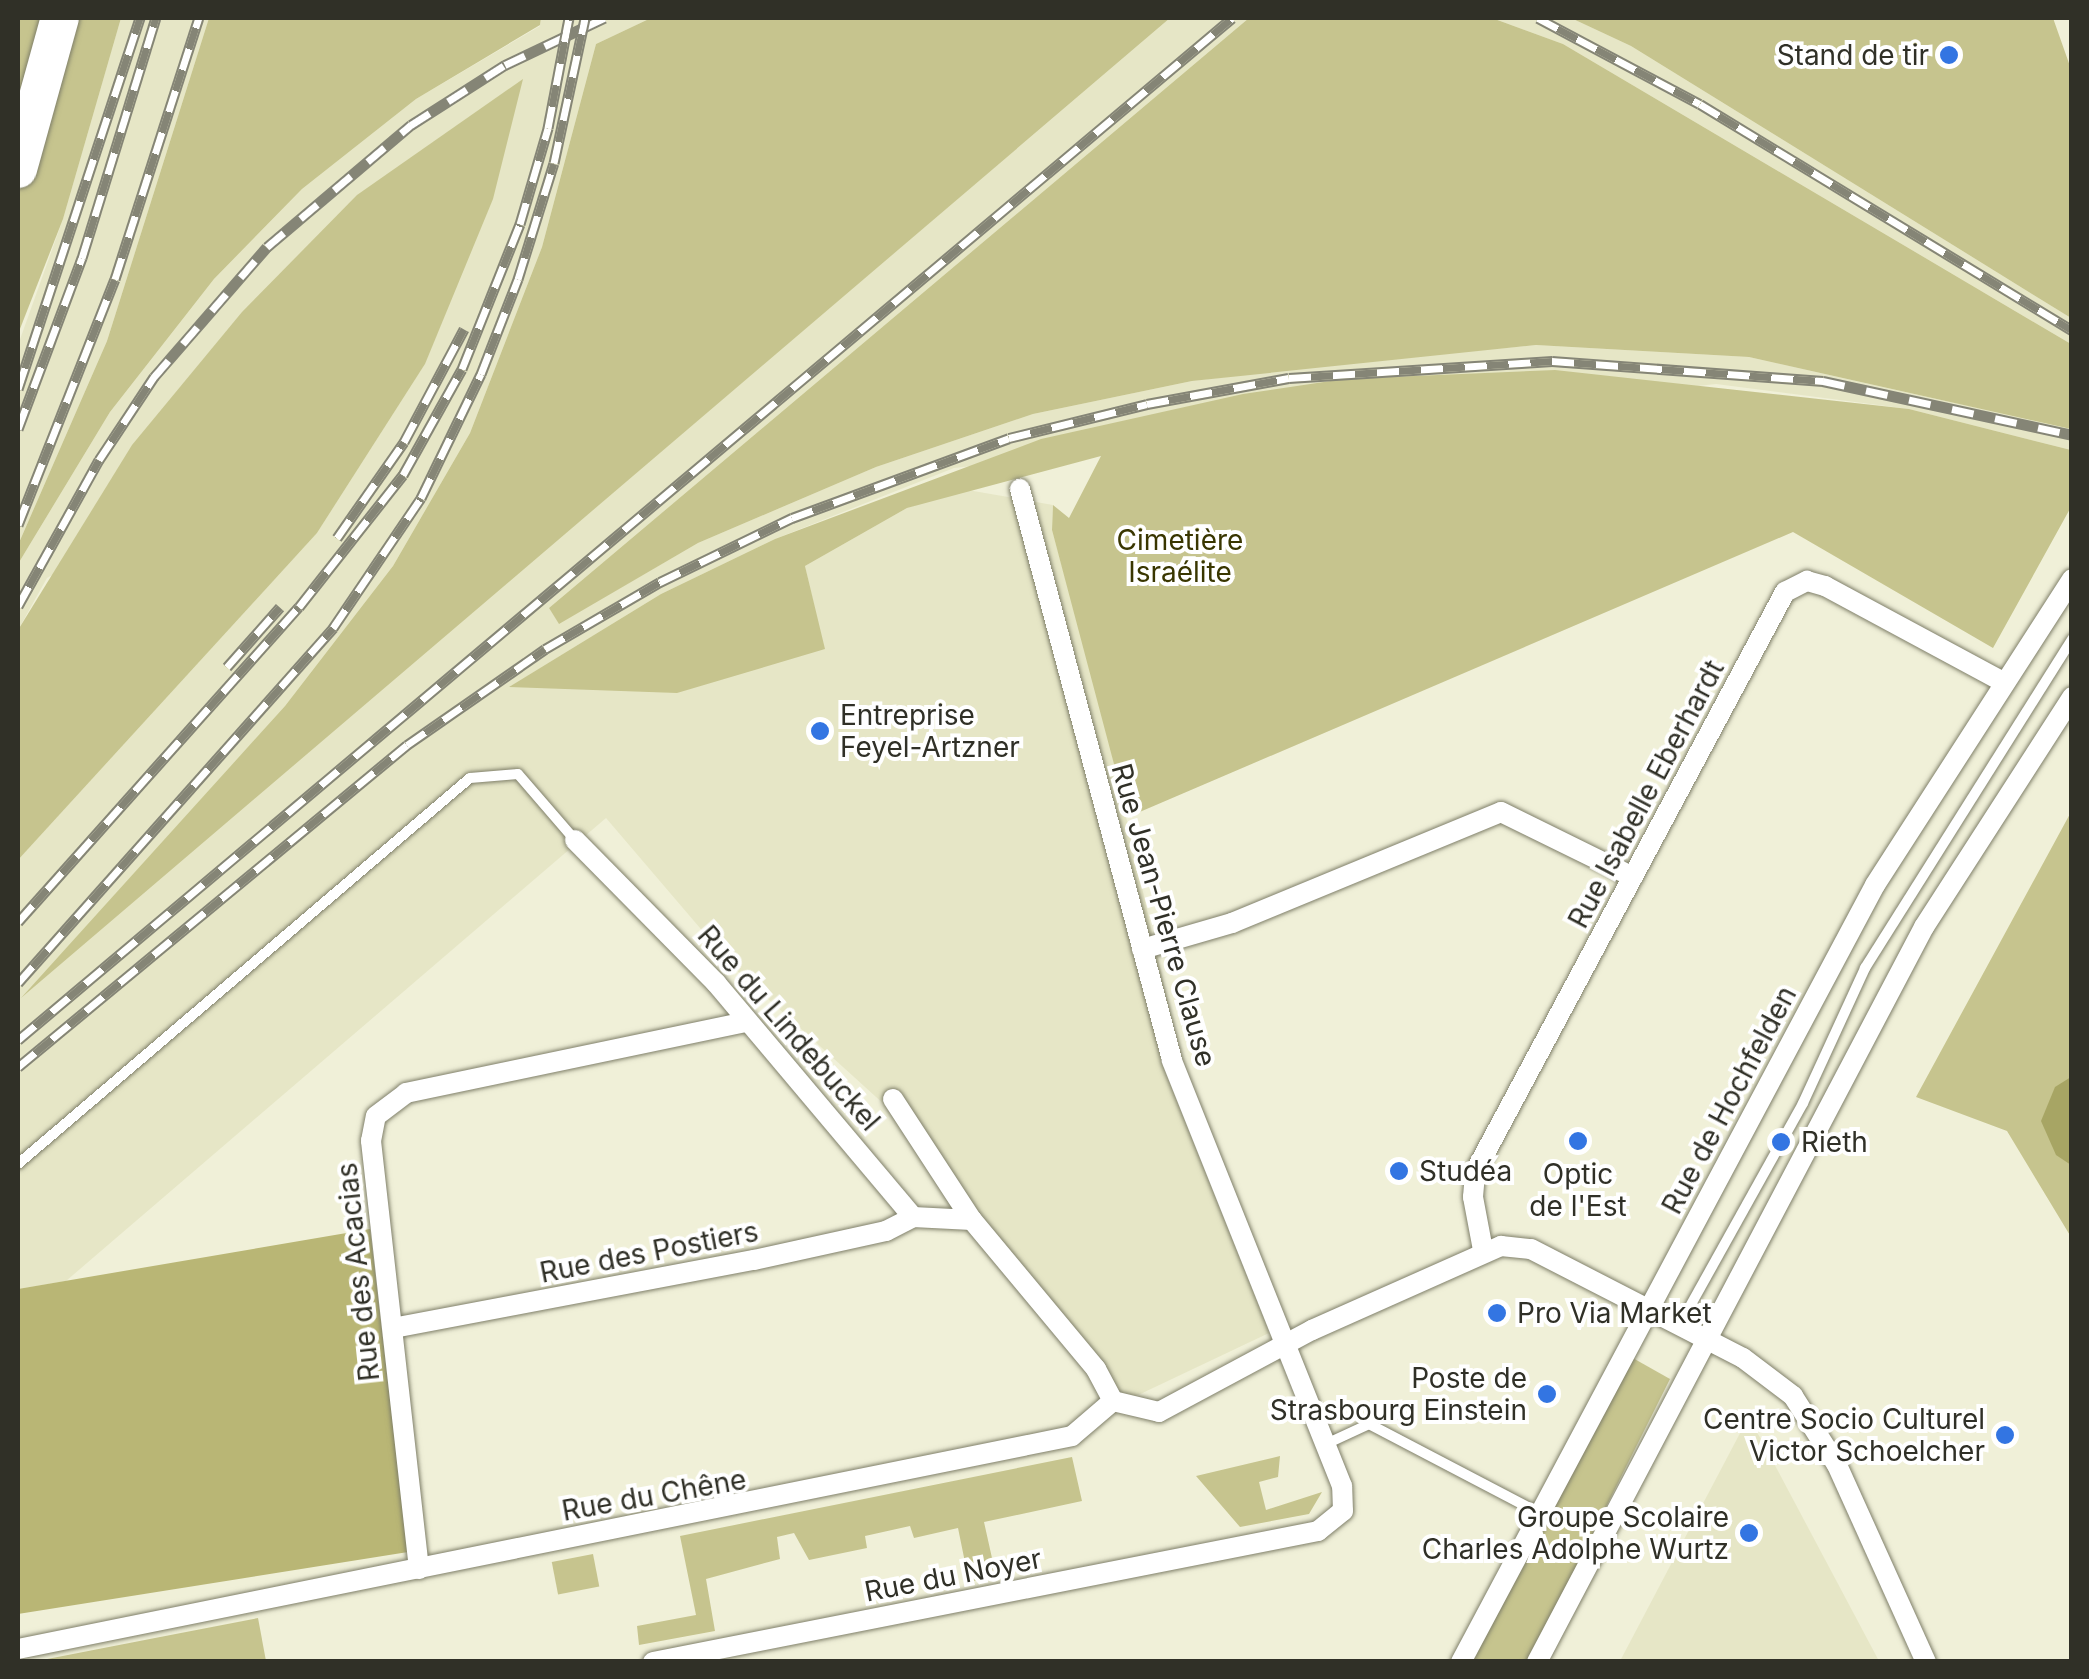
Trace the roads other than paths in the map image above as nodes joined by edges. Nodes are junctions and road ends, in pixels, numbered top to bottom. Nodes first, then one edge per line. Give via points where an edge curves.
1 (60, 18) edge
2 (18, 169) edge
3 (1020, 489) dead end
4 (2072, 579) edge
5 (2072, 639) edge
6 (2005, 683) junction
7 (2072, 697) edge
8 (575, 840) joint
9 (1633, 877) junction
10 (1142, 948) junction
11 (747, 1022) junction
12 (893, 1099) dead end
13 (18, 1164) edge
14 (913, 1217) junction
15 (972, 1220) junction
16 (1483, 1250) junction
17 (1647, 1310) junction
18 (1679, 1326) junction
19 (392, 1328) junction
20 (1708, 1341) junction
21 (1278, 1348) junction
22 (1113, 1401) junction
23 (1326, 1445) junction
24 (1539, 1513) junction
25 (419, 1568) junction
26 (18, 1649) edge
27 (652, 1662) edge
28 (1461, 1662) edge
29 (1537, 1662) edge
30 (1926, 1662) edge

1 - 2 highway
3 - 10 street, Rue Jean-Pierre Clause
4 - 6 street, Rue de Hochfelden
5 - 18 lane via 1880,941 1803,1103
6 - 9 street, Rue Isabelle Eberhardt via 1825,586 1798,583 1778,601
6 - 17 street, Rue de Hochfelden via 1875,885
7 - 20 street via 1924,927
8 - 11 street, Rue du Lindebuckel via 672,933
8 - 13 lane via 518,774 470,778
9 - 10 street via 1501,812 1245,918
9 - 16 street, Rue Isabelle Eberhardt via 1476,1172 1472,1196
10 - 21 street, Rue Jean-Pierre Clause via 1172,1060
11 - 14 street, Rue du Lindebuckel
11 - 19 street, Rue des Acacias via 449,1083 382,1107 370,1141
12 - 15 street
14 - 15 street
14 - 19 street, Rue des Postiers via 886,1231 754,1260
15 - 22 street via 1096,1369
16 - 17 street via 1531,1250
16 - 21 street
17 - 18 street
17 - 24 street, Rue de Hochfelden
18 - 20 street
19 - 25 street, Rue des Acacias
20 - 29 street
20 - 30 street via 1752,1364 1810,1417
21 - 22 street via 1160,1412
21 - 23 street, Rue Jean-Pierre Clause
22 - 25 street, Rue du Chêne via 1072,1436 1026,1448
23 - 24 lane via 1368,1424
23 - 27 street, Rue du Noyer via 1346,1502 1339,1518 1318,1531
24 - 28 street, Rue de Hochfelden
25 - 26 street, Rue du Chêne

